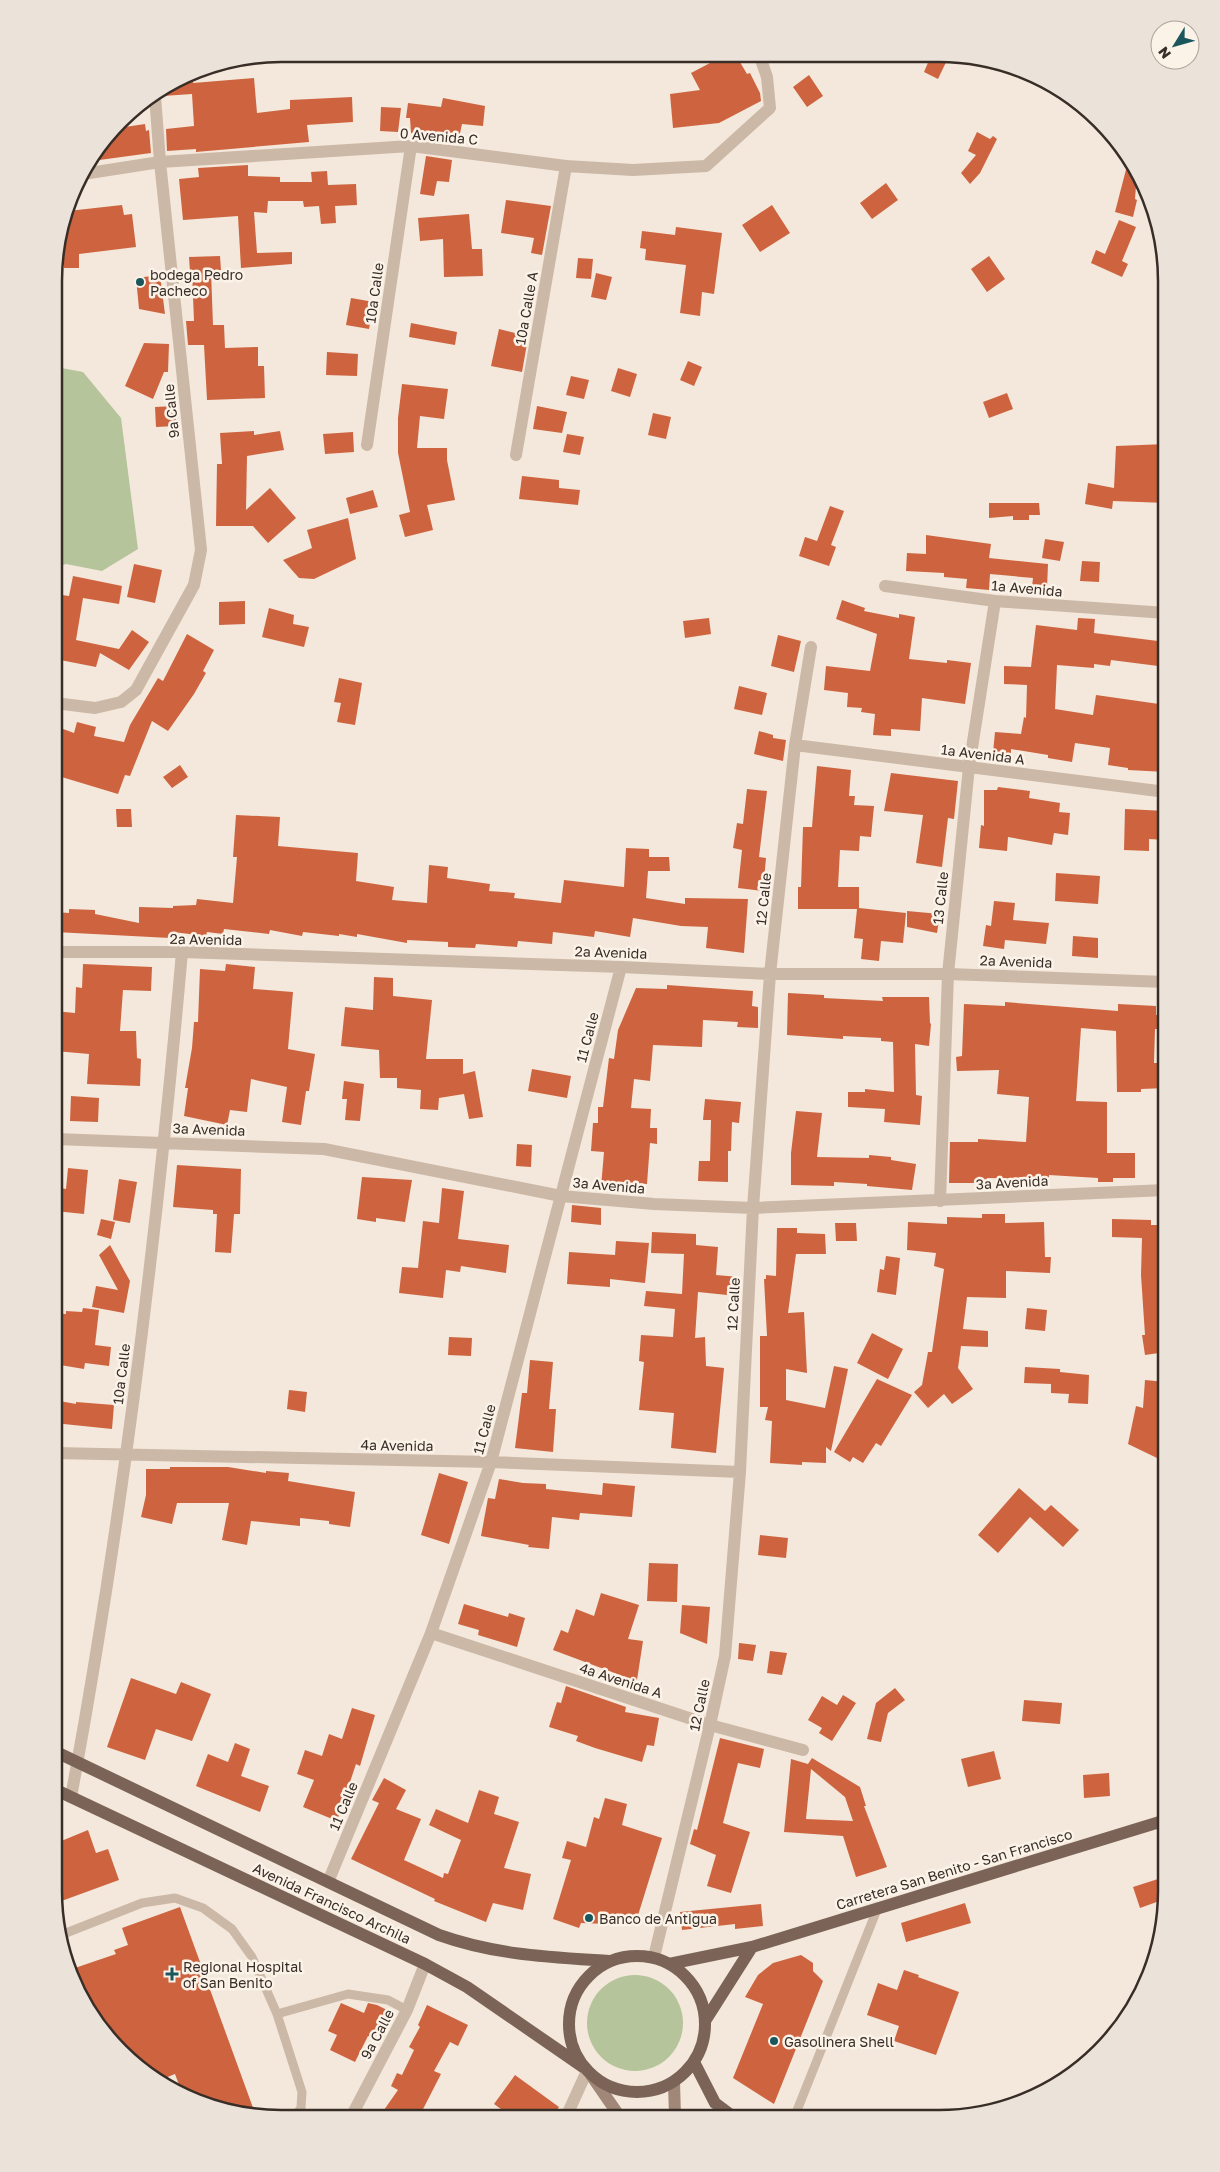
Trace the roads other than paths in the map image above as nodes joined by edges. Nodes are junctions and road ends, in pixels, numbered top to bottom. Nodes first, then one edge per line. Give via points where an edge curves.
1 (762, 62) edge
2 (155, 103) edge
3 (411, 146) junction
4 (160, 162) junction
5 (566, 166) junction
6 (92, 173) edge
7 (367, 445) dead end
8 (516, 455) dead end
9 (885, 586) dead end
10 (995, 601) junction
11 (1158, 612) edge
12 (811, 647) dead end
13 (62, 704) edge
14 (795, 745) junction
15 (969, 767) junction
16 (1158, 791) edge
17 (62, 952) edge
18 (182, 952) junction
19 (621, 967) junction
20 (770, 974) junction
21 (948, 974) junction
22 (1158, 982) edge
23 (62, 1139) edge
24 (165, 1142) junction
25 (1158, 1190) edge
26 (561, 1196) junction
27 (940, 1201) junction
28 (754, 1208) junction
29 (62, 1453) edge
30 (127, 1454) junction
31 (491, 1462) junction
32 (740, 1472) junction
33 (432, 1633) junction
34 (710, 1725) junction
35 (803, 1750) dead end
36 (62, 1755) edge
37 (78, 1762) junction
38 (62, 1793) edge
39 (71, 1797) junction
40 (1158, 1822) edge
41 (328, 1882) junction
42 (878, 1907) junction
43 (67, 1934) edge
44 (752, 1947) junction
45 (654, 1957) junction
46 (609, 1961) junction
47 (426, 1964) junction
48 (669, 1964) junction
49 (407, 2010) junction
50 (277, 2014) junction
51 (705, 2021) junction
52 (694, 2062) junction
53 (587, 2071) junction
54 (674, 2082) junction
55 (299, 2110) edge
56 (353, 2110) edge
57 (569, 2110) edge
58 (615, 2110) edge
59 (675, 2110) edge
60 (724, 2110) edge
61 (797, 2110) edge

1 - 5 street, 0 Avenida C via 767,77 770,108 706,166 633,170
2 - 4 street, 9a Calle
3 - 4 street, 0 Avenida C
3 - 5 street, 0 Avenida C
3 - 7 street, 10a Calle
4 - 6 street, 0 Avenida C
4 - 13 street, 9a Calle via 201,550 194,585 136,690 121,702 95,708
5 - 8 street, 10a Calle A
9 - 10 street, 1a Avenida
10 - 11 street, 1a Avenida
10 - 15 street, 13 Calle
12 - 14 street, 12 Calle
14 - 15 street, 1a Avenida A
14 - 20 street, 12 Calle
15 - 16 street, 1a Avenida A
15 - 21 street, 13 Calle
17 - 18 street, 2a Avenida
18 - 19 street, 2a Avenida
18 - 24 street, 10a Calle
19 - 20 street, 2a Avenida
19 - 26 street, 11 Calle
20 - 21 street, 2a Avenida
20 - 28 street, 12 Calle
21 - 22 street, 2a Avenida
21 - 27 street, 13 Calle
23 - 24 street, 3a Avenida
24 - 26 street, 3a Avenida via 324,1149
24 - 30 street, 10a Calle
25 - 27 street, 3a Avenida
26 - 28 street, 3a Avenida
26 - 31 street, 11 Calle
27 - 28 street, 3a Avenida
28 - 32 street, 12 Calle
29 - 30 street, 4a Avenida
30 - 31 street, 4a Avenida
30 - 37 street, 10a Calle
31 - 32 street, 4a Avenida
31 - 33 street, 11 Calle
32 - 34 street, 12 Calle via 724,1656
33 - 34 street, 4a Avenida A
33 - 41 street, 11 Calle
34 - 35 street, 4a Avenida A
34 - 45 street, 12 Calle
36 - 37 main road, Avenida Francisco Archila
37 - 39 street, 10a Calle
37 - 41 main road, Avenida Francisco Archila
38 - 39 main road, Avenida Francisco Archila
39 - 47 main road, Avenida Francisco Archila
40 - 42 main road, Carretera San Benito - San Francisco
41 - 46 main road, Avenida Francisco Archila via 458,1942 516,1954
42 - 44 main road, Carretera San Benito - San Francisco
42 - 61 lane
43 - 50 lane via 142,1903 175,1898 203,1908 232,1929 252,1957
44 - 48 main road, Carretera San Benito - San Francisco
44 - 51 main road
45 - 46 main road via 623,1956
45 - 48 main road
46 - 53 main road via 586,1976 572,2000 568,2027 575,2053
47 - 49 street, 9a Calle
47 - 53 main road, Avenida Francisco Archila via 467,1987
48 - 51 main road via 694,1987
49 - 50 lane via 388,2000 348,1994
49 - 56 street, 9a Calle
50 - 55 lane via 302,2092
51 - 52 main road
52 - 54 main road
52 - 60 main road via 715,2103
53 - 54 main road via 606,2085 623,2091 658,2089
53 - 57 street
53 - 58 main road
54 - 59 main road

